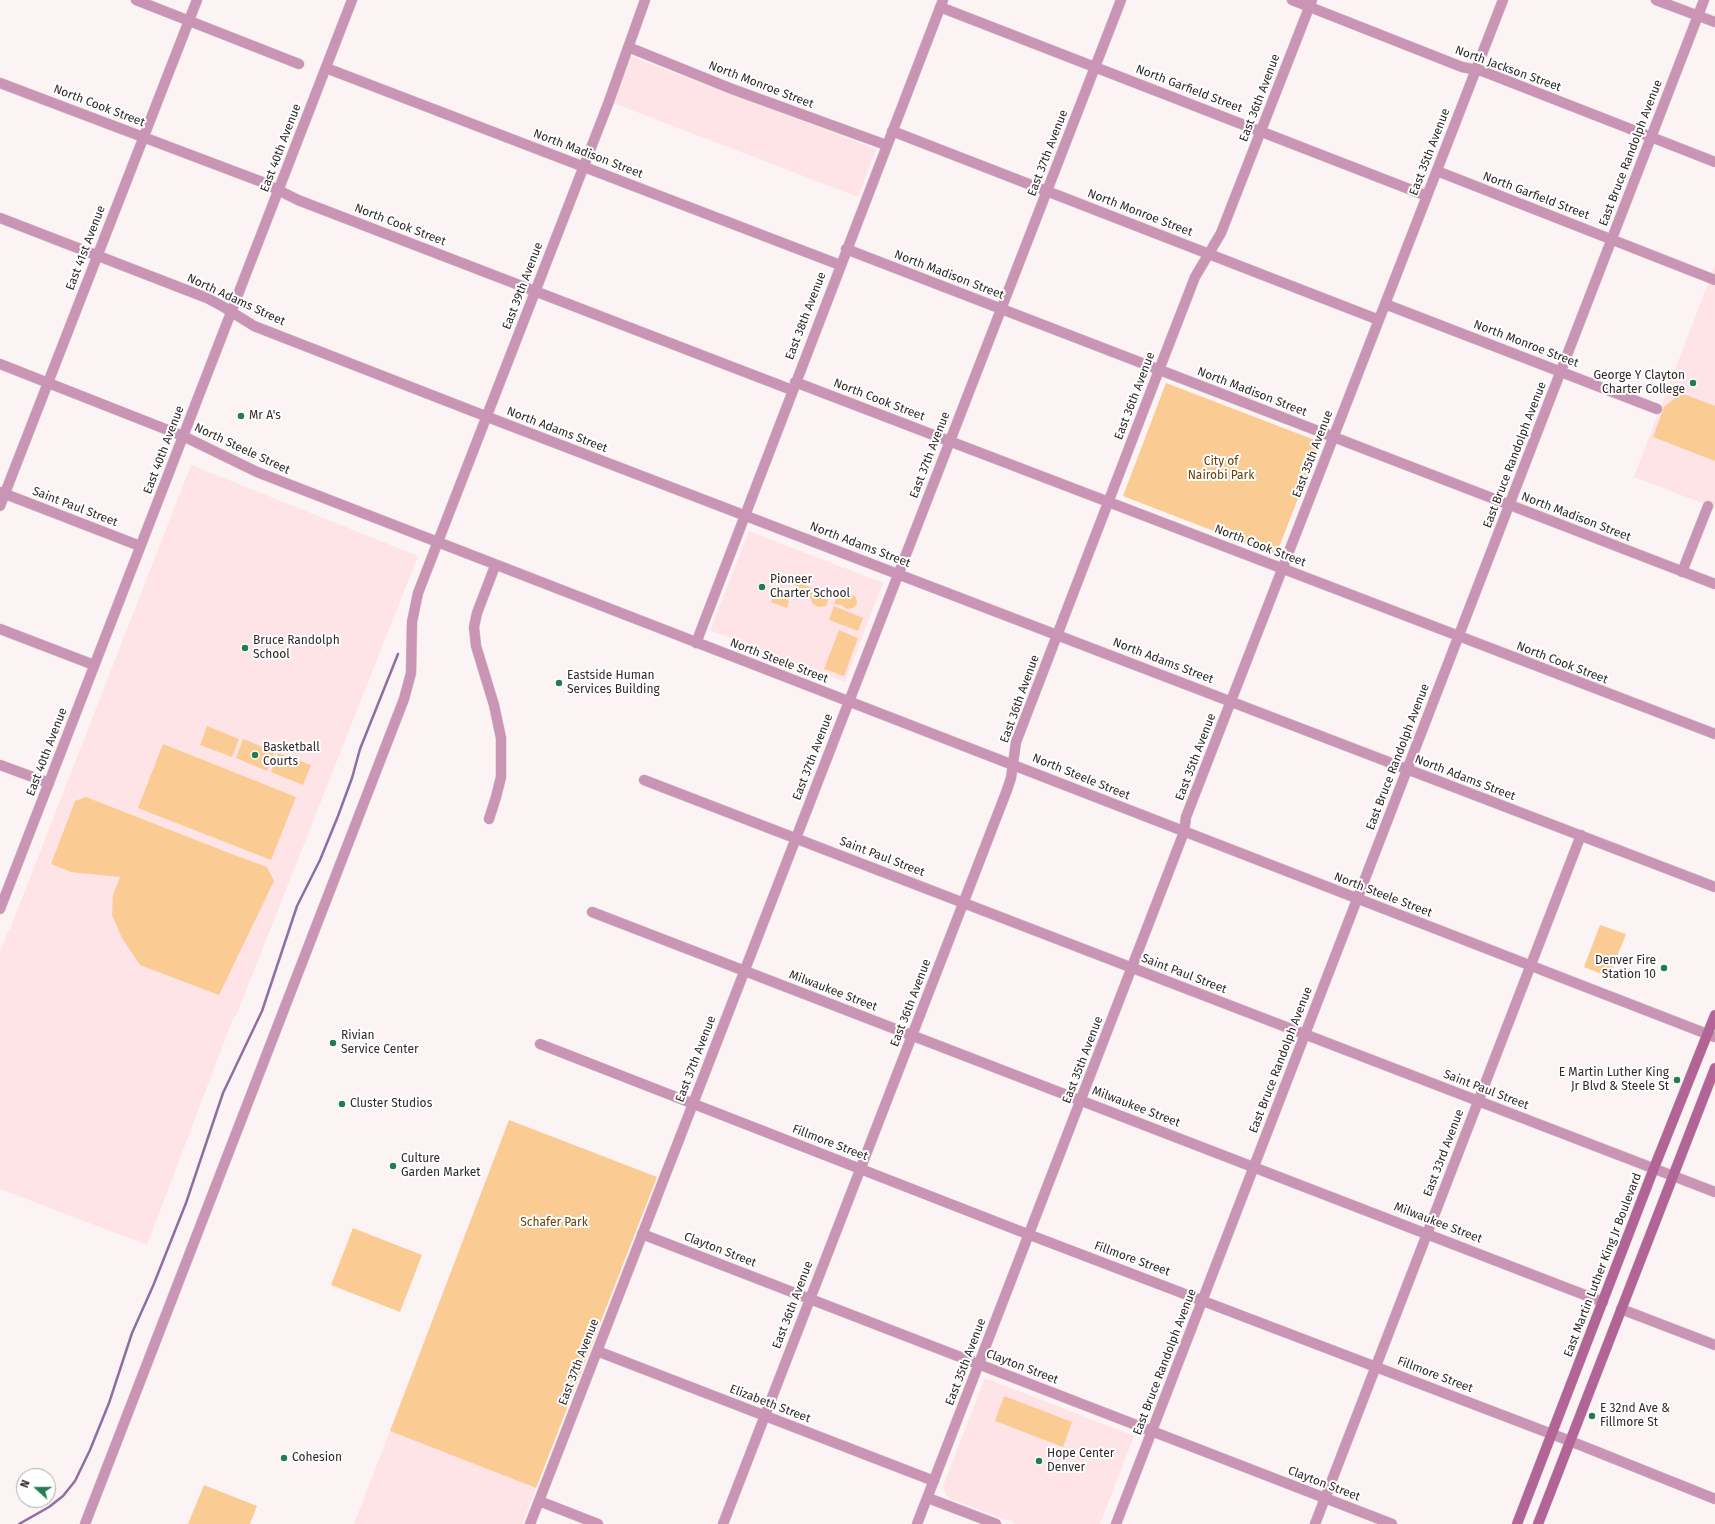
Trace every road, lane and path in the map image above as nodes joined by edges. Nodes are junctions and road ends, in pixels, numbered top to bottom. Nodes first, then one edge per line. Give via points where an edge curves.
1 (136, 0) edge
2 (197, 0) edge
3 (352, 0) edge
4 (645, 0) edge
5 (1121, 0) edge
6 (1292, 0) edge
7 (1503, 0) edge
8 (1656, 0) edge
9 (1704, 0) edge
10 (1311, 3) edge
11 (941, 4) edge
12 (1698, 16) junction
13 (188, 21) junction
14 (1715, 22) edge
15 (628, 47) junction
16 (299, 64) dead end
17 (1095, 66) junction
18 (326, 68) junction
19 (1476, 69) junction
20 (0, 83) edge
21 (892, 131) junction
22 (1262, 131) junction
23 (143, 137) junction
24 (1651, 137) junction
25 (886, 145) junction
26 (1715, 162) edge
27 (584, 166) junction
28 (1437, 171) junction
29 (279, 191) junction
30 (1047, 191) junction
31 (1427, 196) junction
32 (0, 218) edge
33 (1612, 240) junction
34 (846, 249) junction
35 (1209, 254) junction
36 (97, 256) junction
37 (840, 265) junction
38 (1715, 280) edge
39 (535, 291) junction
40 (1385, 304) junction
41 (1002, 309) junction
42 (231, 311) junction
43 (1379, 320) junction
44 (0, 364) edge
45 (1159, 370) junction
46 (1561, 372) junction
47 (48, 383) junction
48 (794, 386) junction
49 (1657, 409) dead end
50 (487, 416) junction
51 (183, 436) junction
52 (1334, 437) junction
53 (950, 441) junction
54 (2, 493) edge
55 (1108, 502) junction
56 (1509, 505) junction
57 (0, 506) edge
58 (1708, 506) dead end
59 (745, 515) junction
60 (438, 543) junction
61 (140, 546) junction
62 (495, 566) junction
63 (1282, 569) junction
64 (1682, 572) junction
65 (898, 573) junction
66 (1715, 584) edge
67 (0, 629) edge
68 (1058, 635) junction
69 (1458, 637) junction
70 (696, 643) junction
71 (94, 665) junction
72 (849, 701) junction
73 (1231, 701) junction
74 (1715, 734) edge
75 (1013, 764) junction
76 (0, 765) edge
77 (1407, 770) junction
78 (644, 780) dead end
79 (49, 783) junction
80 (490, 819) dead end
81 (1184, 832) junction
82 (1581, 835) junction
83 (796, 838) junction
84 (1715, 887) edge
85 (1357, 899) junction
86 (963, 902) junction
87 (1, 904) edge
88 (592, 912) dead end
89 (1531, 965) junction
90 (1132, 968) junction
91 (744, 971) junction
92 (1715, 1015) edge
93 (1305, 1034) junction
94 (912, 1035) junction
95 (1711, 1035) edge
96 (540, 1044) dead end
97 (1715, 1068) edge
98 (1081, 1101) junction
99 (1478, 1101) junction
100 (693, 1105) junction
101 (1254, 1166) junction
102 (1654, 1168) junction
103 (860, 1169) junction
104 (1673, 1176) junction
105 (1715, 1192) edge
106 (1428, 1233) junction
107 (642, 1234) junction
108 (1029, 1234) junction
109 (809, 1298) junction
110 (1203, 1299) junction
111 (1603, 1302) junction
112 (1622, 1309) junction
113 (1715, 1345) edge
114 (597, 1351) junction
115 (979, 1364) junction
116 (1376, 1366) junction
117 (765, 1416) junction
118 (1152, 1431) junction
119 (1552, 1434) junction
120 (1570, 1441) junction
121 (934, 1481) junction
122 (928, 1498) junction
123 (1325, 1498) junction
124 (1715, 1499) edge
125 (539, 1501) junction
126 (85, 1524) edge
127 (530, 1524) edge
128 (598, 1524) edge
129 (723, 1524) edge
130 (917, 1524) edge
131 (996, 1524) edge
132 (1116, 1524) edge
133 (1315, 1524) edge
134 (1392, 1524) edge
135 (1517, 1524) edge
136 (1538, 1524) edge

1 - 13 street
2 - 13 street, East 41st Avenue
3 - 18 street, East 40th Avenue
4 - 15 street, East 39th Avenue
5 - 17 street, East 37th Avenue
6 - 10 street, North Jackson Street
7 - 19 street, East 35th Avenue
8 - 12 street
9 - 12 street, East Bruce Randolph Avenue
10 - 19 street, North Jackson Street via 1462,67
10 - 22 street, East 36th Avenue
11 - 17 street, North Garfield Street
11 - 21 street, East 38th Avenue
12 - 14 street
12 - 24 street, East Bruce Randolph Avenue
13 - 16 street
13 - 23 street, East 41st Avenue
15 - 25 street, North Monroe Street
15 - 27 street, East 39th Avenue
17 - 22 street, North Garfield Street
17 - 30 street, East 37th Avenue
18 - 27 street, North Madison Street
18 - 29 street, East 40th Avenue
19 - 24 street, North Jackson Street
19 - 28 street, East 35th Avenue
20 - 23 street, North Cook Street
21 - 25 street, East 38th Avenue
21 - 30 street, North Monroe Street
22 - 31 street, North Garfield Street
22 - 35 street, East 36th Avenue via 1221,233
23 - 29 street, North Cook Street via 262,182
23 - 36 street, East 41st Avenue
24 - 26 street, North Jackson Street
24 - 33 street, East Bruce Randolph Avenue
25 - 34 street, East 38th Avenue
27 - 37 street, North Madison Street
27 - 39 street, East 39th Avenue
28 - 31 street, East 35th Avenue
28 - 33 street, North Garfield Street
29 - 39 street, North Cook Street
29 - 42 street, East 40th Avenue
30 - 35 street, North Monroe Street
30 - 41 street, East 37th Avenue
31 - 40 street, East 35th Avenue
32 - 36 street, North Adams Street
33 - 38 street, North Garfield Street
33 - 46 street, East Bruce Randolph Avenue
34 - 37 street, East 38th Avenue
34 - 41 street, North Madison Street
35 - 43 street, North Monroe Street
35 - 45 street, East 36th Avenue via 1195,277
36 - 42 street, North Adams Street via 208,298
36 - 47 street, East 41st Avenue
37 - 48 street, East 38th Avenue
39 - 48 street, North Cook Street
39 - 50 street, East 39th Avenue
40 - 43 street, East 35th Avenue
40 - 46 street, North Monroe Street
41 - 45 street, North Madison Street
41 - 53 street, East 37th Avenue
42 - 50 street, North Adams Street via 254,326
42 - 51 street, East 40th Avenue
43 - 52 street, East 35th Avenue
44 - 47 street, North Steele Street
45 - 52 street, North Madison Street
45 - 55 street, East 36th Avenue
46 - 49 street, North Monroe Street
46 - 56 street, East Bruce Randolph Avenue
47 - 51 street, North Steele Street
47 - 54 street, East 41st Avenue
48 - 53 street, North Cook Street
48 - 59 street, East 38th Avenue
50 - 59 street, North Adams Street
50 - 60 street, East 39th Avenue
51 - 60 street, North Steele Street via 257,472
51 - 61 street, East 40th Avenue
52 - 56 street, North Madison Street
52 - 63 street, East 35th Avenue
53 - 55 street, North Cook Street
53 - 65 street, East 37th Avenue
54 - 57 street, East 41st Avenue
54 - 61 street, Saint Paul Street
55 - 63 street, North Cook Street
55 - 68 street, East 36th Avenue
56 - 64 street, North Madison Street
56 - 69 street, East Bruce Randolph Avenue
58 - 64 street
59 - 65 street, North Adams Street
59 - 70 street, East 38th Avenue
60 - 62 street, North Steele Street
60 - 126 street, East 39th Avenue via 413,612 412,664 404,699
61 - 71 street, East 40th Avenue
62 - 70 street, North Steele Street
62 - 80 street via 474,627 476,646 501,738 500,777
63 - 69 street, North Cook Street
63 - 73 street, East 35th Avenue
64 - 66 street, North Madison Street
65 - 68 street, North Adams Street
65 - 72 street, East 37th Avenue
67 - 71 street
68 - 73 street, North Adams Street
68 - 75 street, East 36th Avenue via 1016,742
69 - 74 street, North Cook Street
69 - 77 street, East Bruce Randolph Avenue
70 - 72 street, North Steele Street
71 - 79 street, East 40th Avenue
72 - 75 street, North Steele Street
72 - 83 street, East 37th Avenue
73 - 77 street, North Adams Street
73 - 81 street, East 35th Avenue via 1186,817
75 - 81 street, North Steele Street
75 - 86 street, East 36th Avenue via 1007,790
76 - 79 street
77 - 82 street, North Adams Street
77 - 85 street, East Bruce Randolph Avenue
78 - 83 street, Saint Paul Street
79 - 87 street, East 40th Avenue
81 - 85 street, North Steele Street
81 - 90 street, East 35th Avenue
82 - 84 street, North Adams Street
82 - 89 street, East 33rd Avenue
83 - 86 street, Saint Paul Street
83 - 91 street, East 37th Avenue
85 - 89 street, North Steele Street
85 - 93 street, East Bruce Randolph Avenue
86 - 90 street, Saint Paul Street
86 - 94 street, East 36th Avenue
88 - 91 street, Milwaukee Street
89 - 95 street, North Steele Street
89 - 99 street, East 33rd Avenue
90 - 93 street, Saint Paul Street
90 - 98 street, East 35th Avenue
91 - 94 street, Milwaukee Street
91 - 100 street, East 37th Avenue
92 - 95 main road, East Martin Luther King Jr Boulevard
93 - 99 street, Saint Paul Street
93 - 101 street, East Bruce Randolph Avenue
94 - 98 street, Milwaukee Street
94 - 103 street, East 36th Avenue
95 - 102 main road, East Martin Luther King Jr Boulevard
96 - 100 street, Fillmore Street
97 - 104 main road
98 - 101 street, Milwaukee Street
98 - 108 street, East 35th Avenue
99 - 102 street, Saint Paul Street
99 - 106 street, East 33rd Avenue
100 - 103 street, Fillmore Street
100 - 107 street, East 37th Avenue
101 - 106 street, Milwaukee Street
101 - 110 street, East Bruce Randolph Avenue
102 - 104 street, Saint Paul Street
102 - 111 main road, East Martin Luther King Jr Boulevard
103 - 108 street, Fillmore Street
103 - 109 street, East 36th Avenue
104 - 105 street, Saint Paul Street
104 - 112 main road
106 - 111 street, Milwaukee Street
106 - 116 street, East 33rd Avenue
107 - 109 street, Clayton Street
107 - 114 street, East 37th Avenue
108 - 110 street, Fillmore Street
108 - 115 street, East 35th Avenue
109 - 115 street, Clayton Street
109 - 117 street, East 36th Avenue
110 - 116 street, Fillmore Street
110 - 118 street, East Bruce Randolph Avenue
111 - 119 main road, East Martin Luther King Jr Boulevard
112 - 113 street
112 - 120 main road
114 - 117 street, Elizabeth Street
114 - 125 street, East 37th Avenue
115 - 118 street, Clayton Street
115 - 121 street, East 35th Avenue
116 - 119 street, Fillmore Street
116 - 123 street, East 33rd Avenue
117 - 121 street, Elizabeth Street
117 - 129 street, East 36th Avenue
118 - 123 street, Clayton Street
118 - 132 street, East Bruce Randolph Avenue
119 - 120 street, Fillmore Street
119 - 135 main road, East Martin Luther King Jr Boulevard
120 - 124 street, Fillmore Street
120 - 136 main road
121 - 122 street, East 35th Avenue
122 - 130 street, East 35th Avenue
122 - 131 street
123 - 133 street, East 33rd Avenue
123 - 134 street, Clayton Street
125 - 127 street, East 37th Avenue
125 - 128 street

